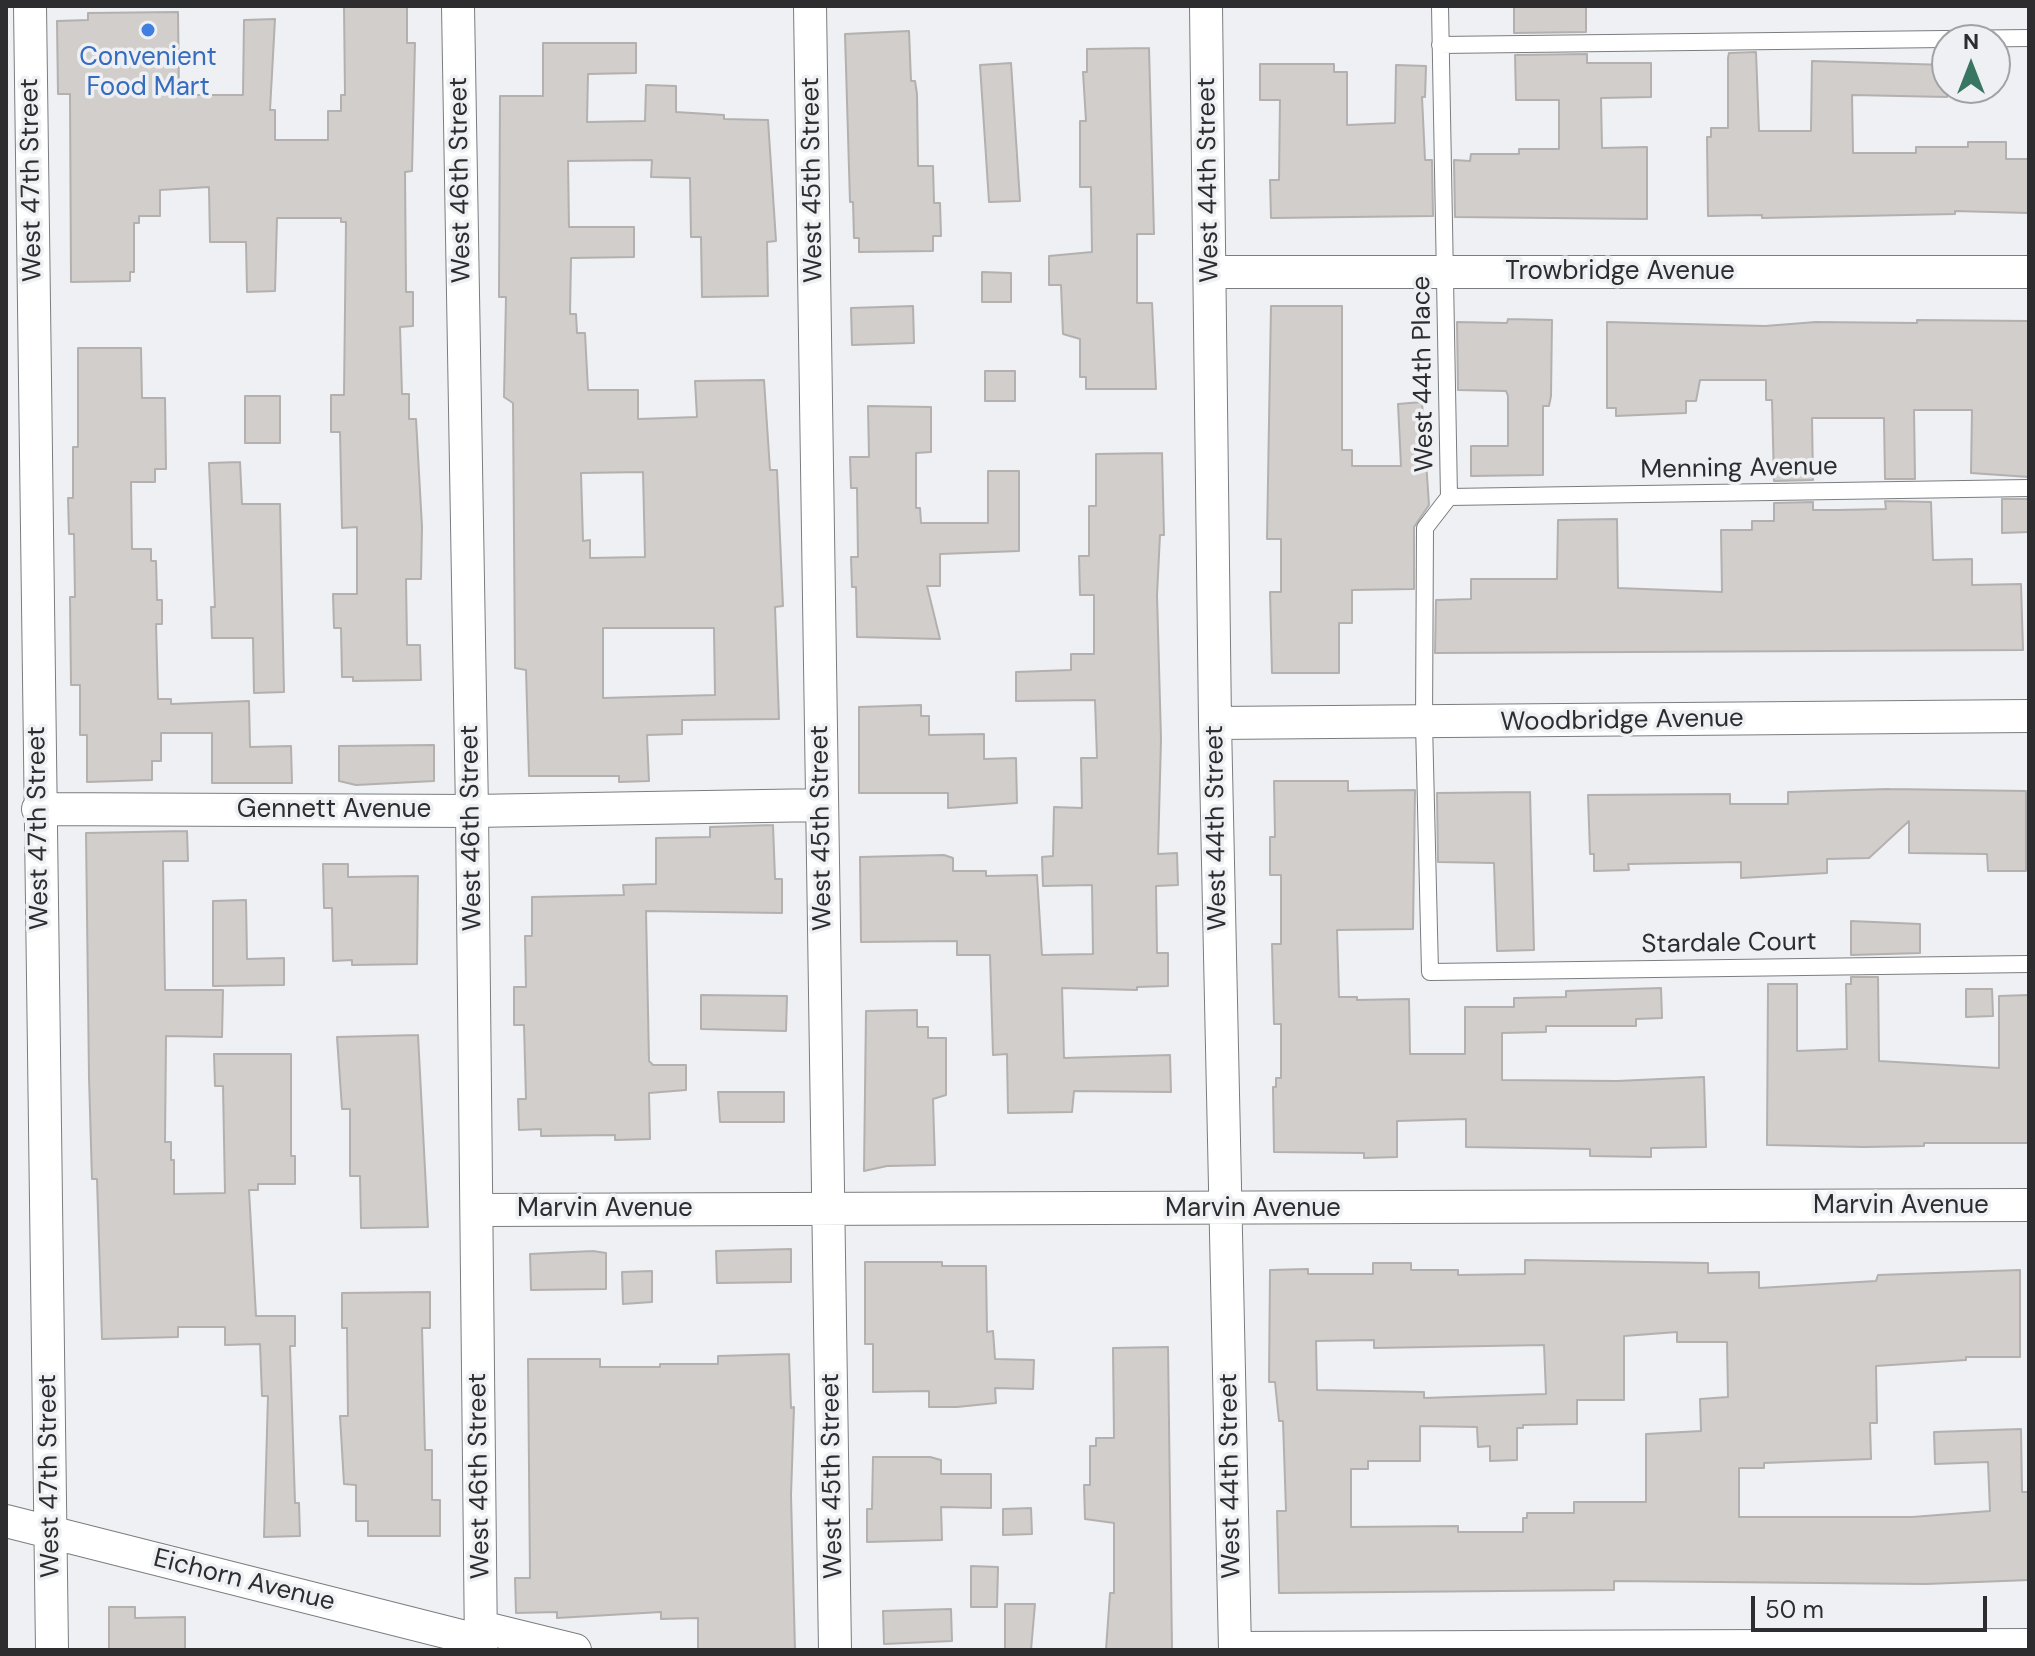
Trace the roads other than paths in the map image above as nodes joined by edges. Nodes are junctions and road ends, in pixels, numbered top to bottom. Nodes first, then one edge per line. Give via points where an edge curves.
1 (30, 6) edge
2 (458, 6) edge
3 (810, 6) edge
4 (1206, 6) edge
5 (1440, 6) edge
6 (2029, 38) edge
7 (1440, 45) junction
8 (1210, 272) junction
9 (1447, 272) junction
10 (2029, 272) edge
11 (2029, 488) edge
12 (1449, 497) junction
13 (2029, 716) edge
14 (1215, 723) junction
15 (1424, 723) junction
16 (822, 805) junction
17 (38, 809) junction
18 (472, 811) junction
19 (2029, 964) edge
20 (1430, 972) joint
21 (2029, 1205) edge
22 (830, 1209) junction
23 (478, 1210) junction
24 (1225, 1210) junction
25 (6, 1521) edge
26 (51, 1532) junction
27 (481, 1639) edge
28 (2029, 1645) edge
29 (1235, 1649) edge
30 (52, 1650) edge
31 (575, 1650) edge
32 (835, 1650) edge

1 - 17 street, West 47th Street
2 - 18 street, West 46th Street
3 - 16 street, West 45th Street
4 - 8 street, West 44th Street
5 - 7 lane, West 44th Place
6 - 7 lane
7 - 9 lane, West 44th Place
8 - 9 street, Trowbridge Avenue
8 - 14 street, West 44th Street
9 - 10 street, Trowbridge Avenue
9 - 12 lane, West 44th Place
11 - 12 lane, Menning Avenue
12 - 15 lane, West 44th Place via 1425,528
13 - 15 street, Woodbridge Avenue
14 - 15 street, Woodbridge Avenue
14 - 24 street, West 44th Street
15 - 20 lane, West 44th Place
16 - 18 street, Gennett Avenue
16 - 22 street, West 45th Street
17 - 18 street, Gennett Avenue
17 - 26 street, West 47th Street
18 - 23 street, West 46th Street
19 - 20 lane, Stardale Court
21 - 24 street, Marvin Avenue
22 - 23 street, Marvin Avenue
22 - 24 street, Marvin Avenue
22 - 32 street, West 45th Street
23 - 27 street, West 46th Street
24 - 29 street, West 44th Street
25 - 26 street, Eichorn Avenue
26 - 27 street, Eichorn Avenue
26 - 30 street, West 47th Street
27 - 31 street, Eichorn Avenue
28 - 29 street

